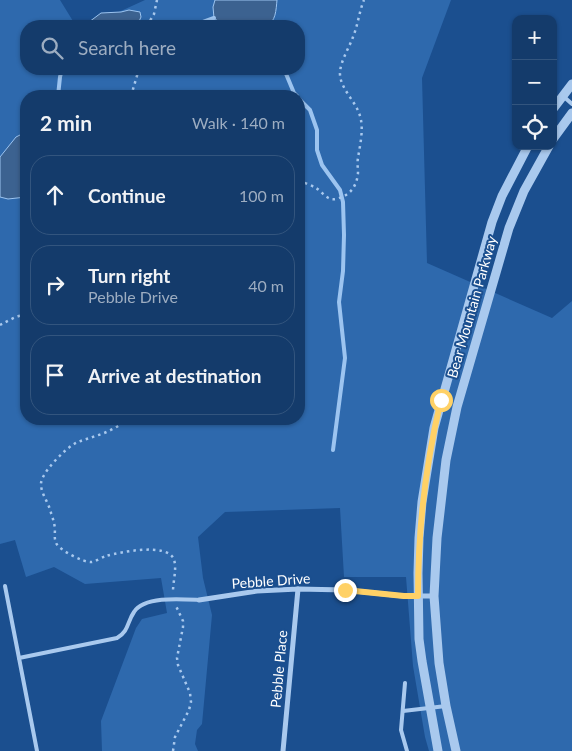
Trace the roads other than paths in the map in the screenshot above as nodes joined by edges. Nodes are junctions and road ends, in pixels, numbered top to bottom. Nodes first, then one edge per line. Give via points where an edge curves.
1 (572, 84) edge
2 (563, 96) junction
3 (572, 104) edge
4 (556, 105) edge
5 (572, 113) edge
6 (557, 134) edge
7 (526, 150) edge
8 (547, 150) edge
9 (5, 586) dead end
10 (298, 589) junction
11 (418, 596) junction
12 (434, 596) junction
13 (198, 600) joint
14 (19, 658) junction
15 (405, 683) dead end
16 (446, 706) junction
17 (430, 708) junction
18 (403, 711) junction
19 (37, 751) edge
20 (283, 751) edge
21 (406, 751) edge
22 (438, 751) edge
23 (456, 751) edge

1 - 2 street
2 - 3 lane
2 - 4 street
5 - 6 street
7 - 11 street, Bear Mountain Parkway via 492,222 434,428 422,502
8 - 12 street, Bear Mountain Parkway via 524,191 509,228 457,406 440,502
9 - 14 lane
10 - 11 street, Pebble Drive
10 - 13 street, Pebble Drive
10 - 20 street, Pebble Place
11 - 12 street, Pebble Drive
11 - 17 street, Bear Mountain Parkway via 419,639
12 - 16 street, Bear Mountain Parkway
13 - 14 lane via 146,603 139,606 127,630 117,638
14 - 19 lane
15 - 18 lane
16 - 17 lane
16 - 23 street, Bear Mountain Parkway
17 - 18 lane
17 - 22 street, Bear Mountain Parkway
18 - 21 lane via 401,730

